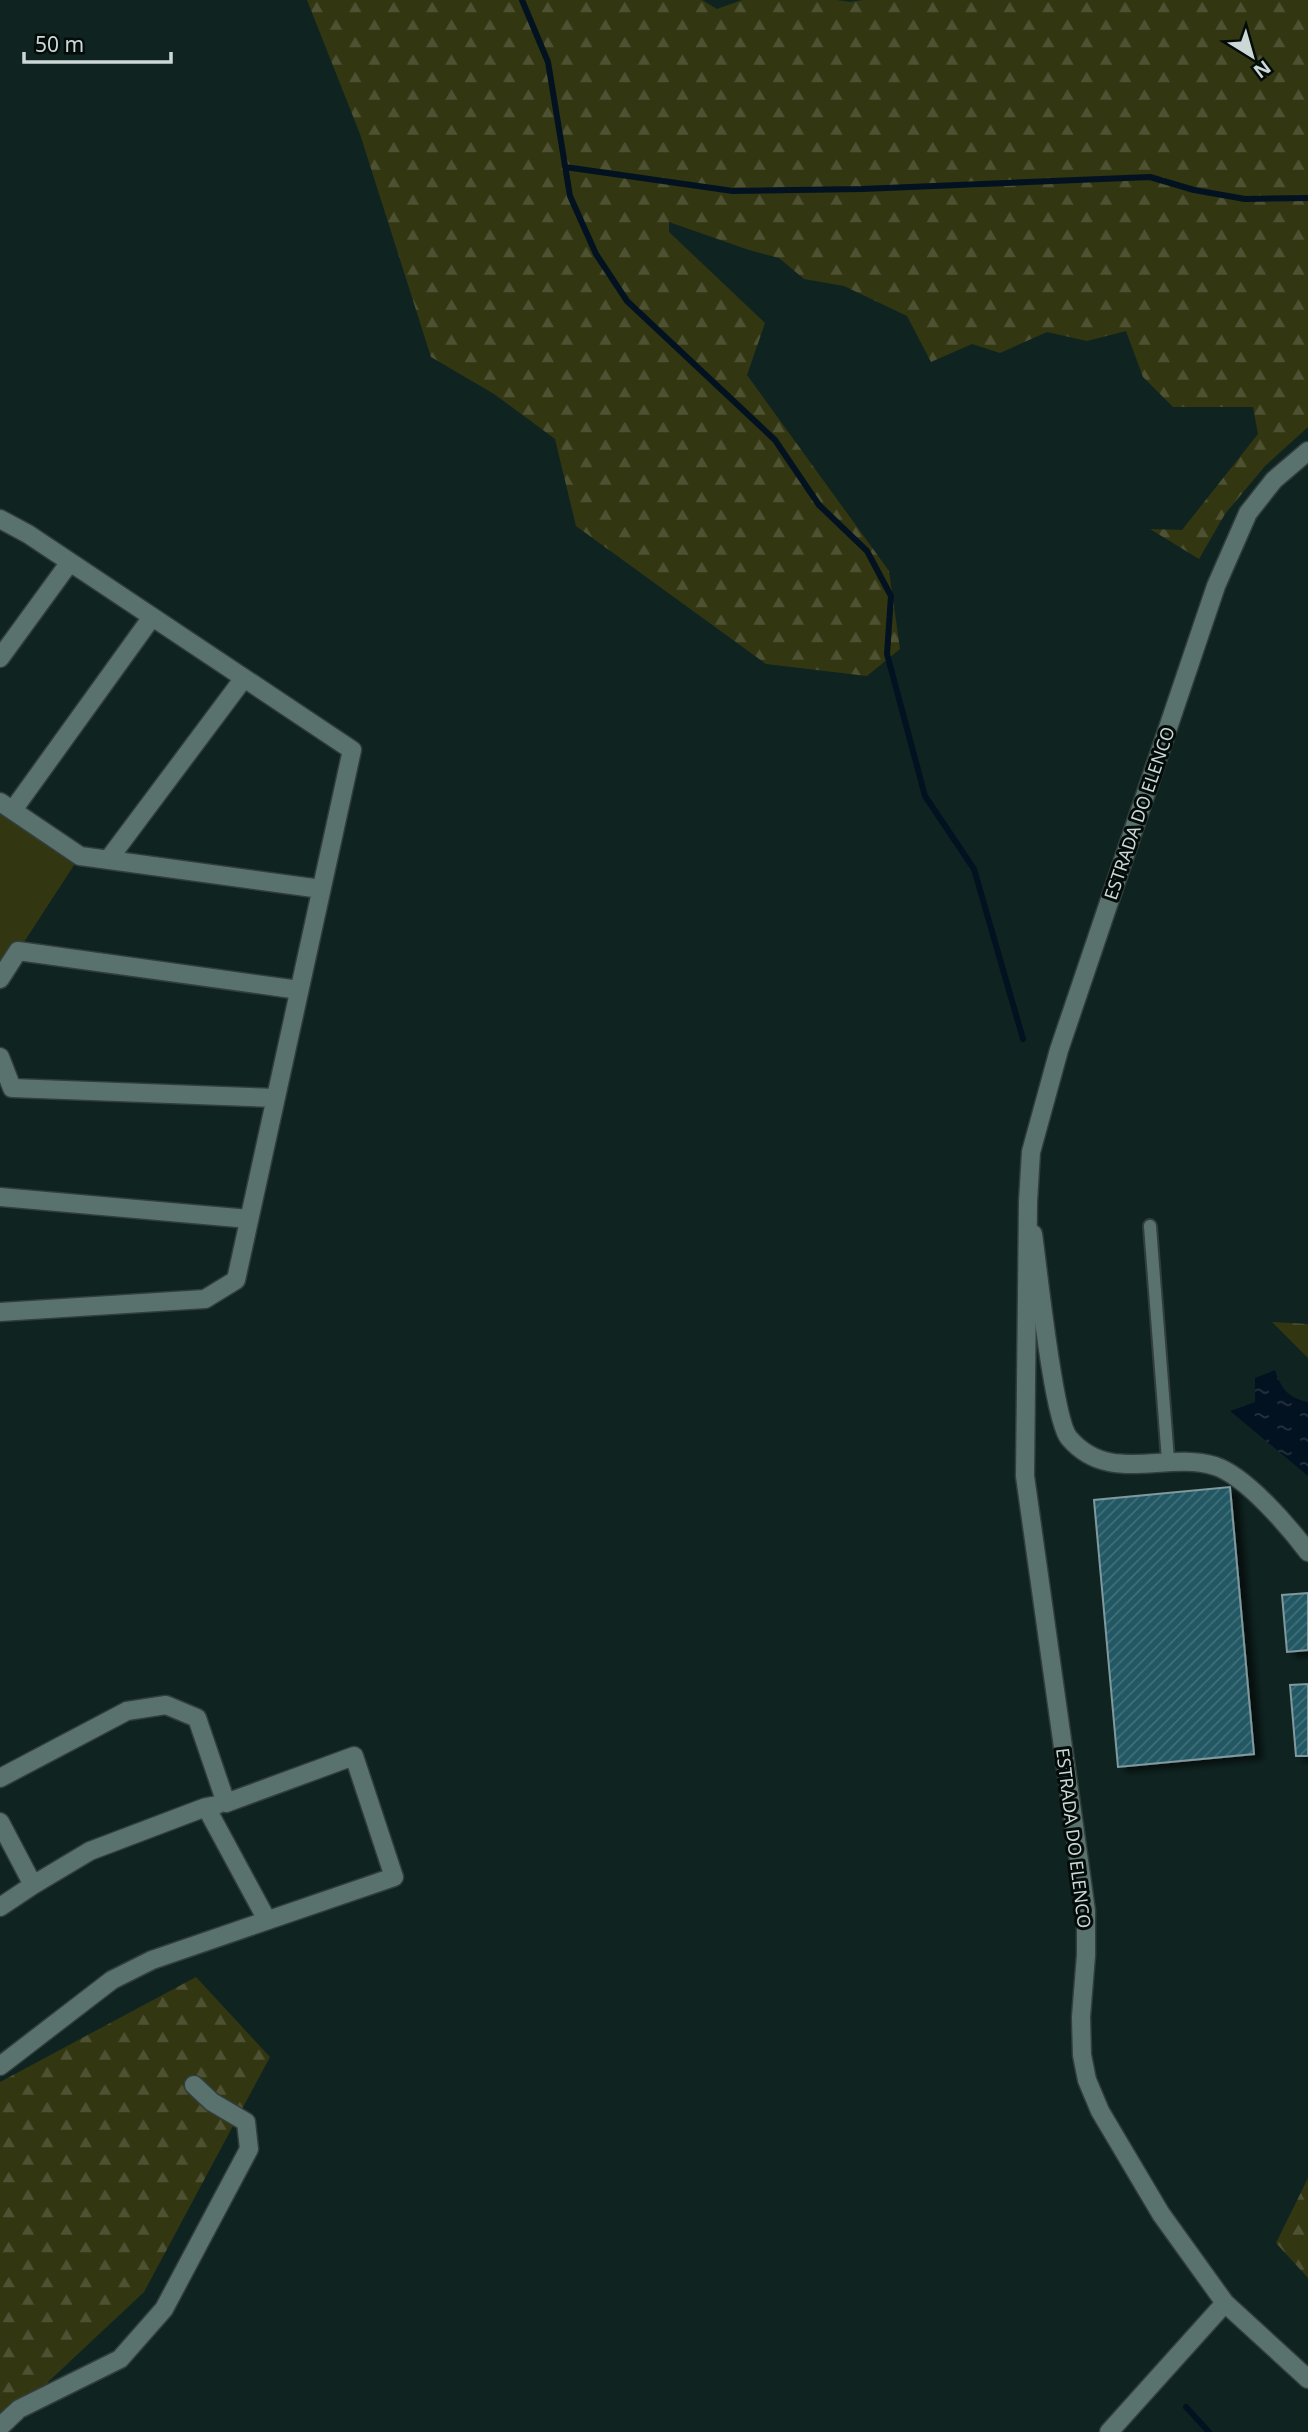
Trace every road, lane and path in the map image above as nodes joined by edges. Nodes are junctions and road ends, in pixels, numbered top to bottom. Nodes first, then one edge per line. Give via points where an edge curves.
1 (1308, 451) edge
2 (0, 519) edge
3 (69, 562) junction
4 (152, 617) junction
5 (0, 658) edge
6 (244, 678) junction
7 (6, 806) edge
8 (108, 860) junction
9 (321, 888) junction
10 (0, 979) edge
11 (299, 990) junction
12 (0, 1057) edge
13 (276, 1098) junction
14 (0, 1197) edge
15 (1028, 1202) junction
16 (249, 1219) junction
17 (1150, 1226) dead end
18 (0, 1312) edge
19 (1168, 1460) junction
20 (1308, 1552) edge
21 (0, 1778) edge
22 (226, 1803) junction
23 (206, 1807) junction
24 (0, 1822) edge
25 (33, 1885) junction
26 (0, 1907) edge
27 (267, 1920) junction
28 (0, 2066) edge
29 (194, 2085) dead end
30 (1225, 2303) junction
31 (1308, 2379) edge
32 (0, 2427) edge
33 (1109, 2432) edge

1 - 15 street, ESTRADA DO ELENCO via 1274,480 1248,513 1216,586 1059,1050 1031,1152
2 - 3 street
3 - 4 street
3 - 5 street
4 - 6 street
4 - 7 street
6 - 8 street
6 - 9 street via 352,750
7 - 8 street via 79,856
8 - 9 street
9 - 11 street
10 - 11 street via 18,951
11 - 13 street
12 - 13 street via 12,1088
13 - 16 street
14 - 16 street
15 - 19 street, ESTRADA DO ELENCO via 1057,1404 1068,1437 1095,1458 1122,1465
15 - 30 street, ESTRADA DO ELENCO via 1025,1476 1086,1911 1082,2054 1100,2110 1161,2214
16 - 18 street via 236,1280 205,1299
17 - 19 lane
19 - 20 street, ESTRADA DO ELENCO via 1216,1466 1247,1486
21 - 22 street via 127,1711 166,1705 197,1718
22 - 23 street
22 - 27 street via 354,1756 394,1877
23 - 25 street via 90,1851
23 - 27 street
24 - 25 street
25 - 26 street
27 - 28 street via 152,1959 112,1980
29 - 32 street via 246,2122 249,2149 164,2309 120,2359 19,2409
30 - 31 street, ESTRADA DO ELENCO
30 - 33 street

